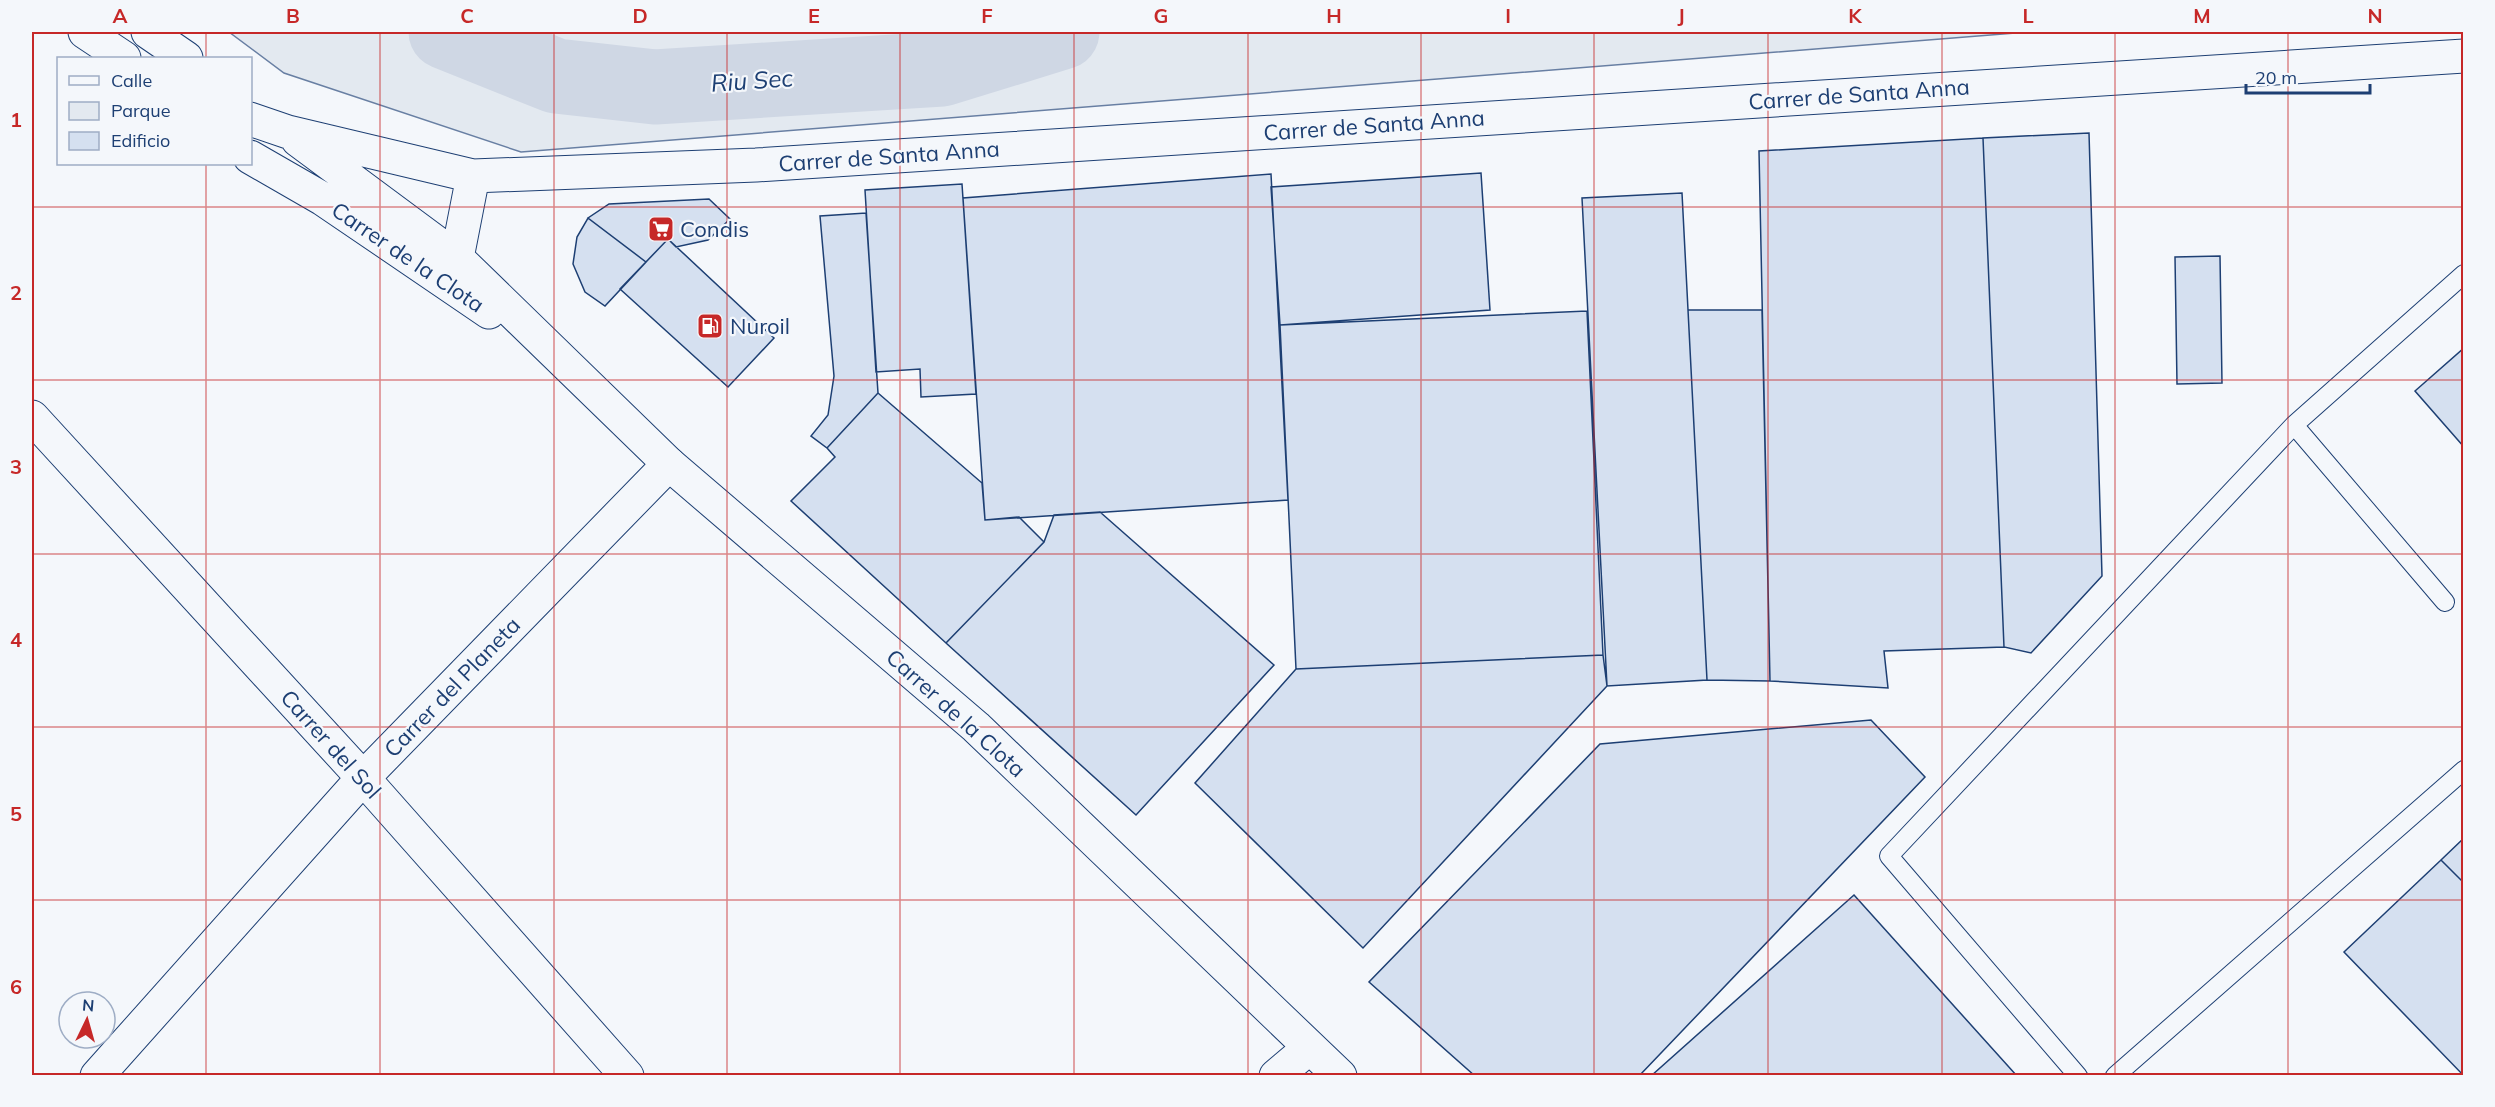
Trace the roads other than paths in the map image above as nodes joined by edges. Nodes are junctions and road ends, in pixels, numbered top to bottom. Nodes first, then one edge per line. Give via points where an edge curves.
1 (60, 32) edge
2 (85, 32) edge
3 (148, 32) edge
4 (2463, 56) edge
5 (94, 57) edge
6 (122, 57) edge
7 (185, 57) edge
8 (252, 106) edge
9 (252, 120) edge
10 (288, 132) junction
11 (252, 158) edge
12 (473, 176) junction
13 (457, 258) junction
14 (2463, 274) edge
15 (562, 362) junction
16 (32, 417) edge
17 (2294, 425) junction
18 (669, 464) junction
19 (2445, 602) dead end
20 (2463, 770) edge
21 (363, 778) junction
22 (1310, 1048) junction
23 (97, 1076) edge
24 (627, 1076) edge
25 (1276, 1076) edge
26 (1340, 1076) edge
27 (2078, 1076) edge
28 (2115, 1076) edge

1 - 5 street
2 - 6 street
3 - 7 street
4 - 12 street, Carrer de Santa Anna via 756,165
8 - 10 street, Carrer de la Clota
9 - 10 street
10 - 12 street, Carrer de Santa Anna
10 - 13 street, Carrer de la Clota
11 - 15 street, Carrer de la Clota via 323,199
12 - 13 street, Carrer de la Clota
13 - 15 street, Carrer de la Clota
14 - 17 lane
15 - 18 street, Carrer de la Clota
16 - 21 street, Carrer del Sol
17 - 19 lane
17 - 27 lane via 1889,856
18 - 21 street, Carrer del Planeta
18 - 22 street, Carrer de la Clota via 976,727
20 - 28 lane
21 - 23 street, Carrer del Planeta
21 - 24 street, Carrer del Sol
22 - 25 street
22 - 26 street, Carrer de la Clota

